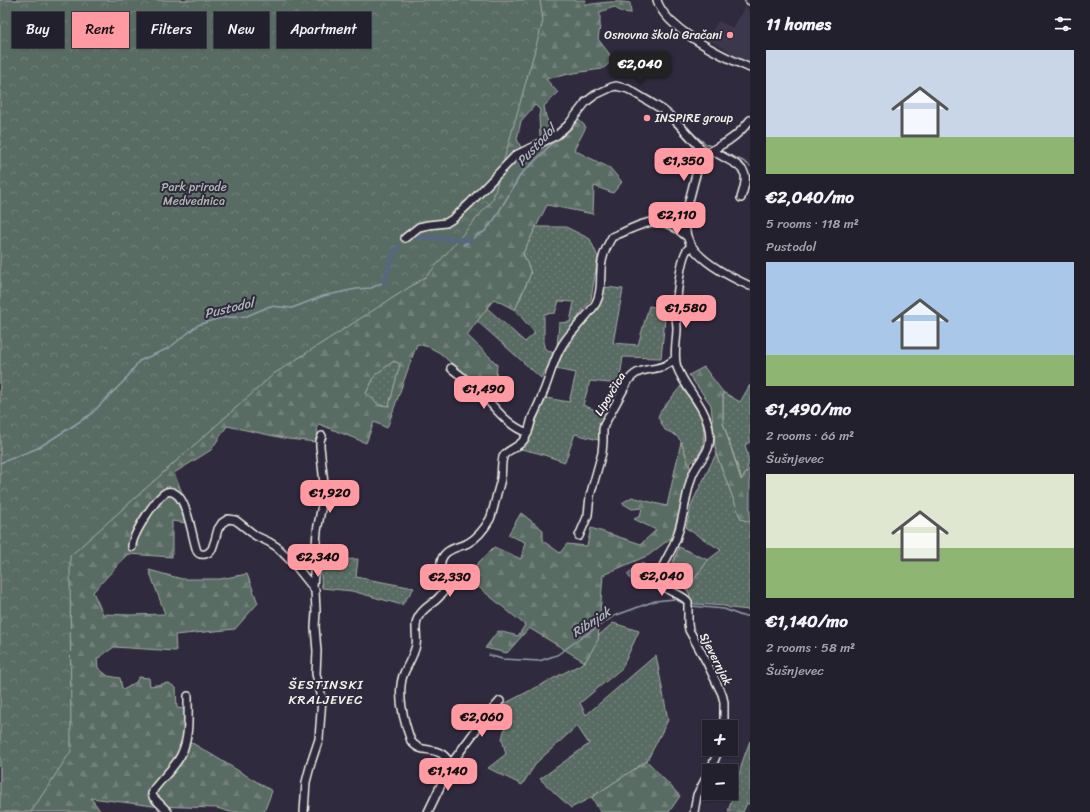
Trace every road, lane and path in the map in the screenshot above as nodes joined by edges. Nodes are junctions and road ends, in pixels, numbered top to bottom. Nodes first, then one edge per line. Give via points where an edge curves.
1 (658, 1) edge
2 (750, 68) edge
3 (750, 120) edge
4 (710, 152) junction
5 (741, 198) dead end
6 (686, 224) junction
7 (675, 226) junction
8 (686, 236) junction
9 (405, 238) dead end
10 (691, 246) junction
11 (750, 286) edge
12 (675, 359) junction
13 (451, 368) dead end
14 (528, 433) junction
15 (322, 436) dead end
16 (579, 536) dead end
17 (132, 547) dead end
18 (313, 588) junction
19 (188, 696) dead end
20 (500, 701) dead end
21 (724, 720) edge
22 (451, 764) junction
23 (702, 785) edge
24 (168, 812) edge
25 (304, 812) edge
26 (428, 812) edge
27 (694, 812) edge

1 - 2 street via 668,18 678,27 702,44
3 - 4 street via 737,134
4 - 5 street via 744,170 746,180
4 - 6 street via 694,181
4 - 9 street via 663,110 628,89 612,86 590,98 557,135 516,154 454,218 446,223 419,227
6 - 7 street
6 - 8 street
7 - 8 street
7 - 14 street via 646,222 611,239 602,262 598,298 560,351
8 - 10 street
10 - 11 street via 718,270
10 - 12 street via 685,254 678,288
12 - 16 street, Lipovčica via 662,367 636,373 630,377 604,425 602,453 590,496 588,515
12 - 21 street, Sjevernjak via 679,371 706,418 710,443 692,477 682,524 660,579 666,588 688,602 691,635 723,698
13 - 14 street via 472,384 508,422
14 - 22 street via 520,445 505,453 493,509 480,533 473,540 448,552 441,560 444,590 418,618 416,647 402,680 401,701 411,741 420,748 439,752
15 - 18 street via 320,446 324,494 317,531
17 - 18 street via 134,537 152,508 163,494 172,492 180,497 184,505 199,553 205,554 210,551 222,523 228,519 235,520 249,532 277,547
18 - 25 street via 316,612 316,674 322,698 318,739 306,782
19 - 24 street via 186,741 181,754 152,794
20 - 22 street
22 - 26 street
23 - 27 street via 697,795

